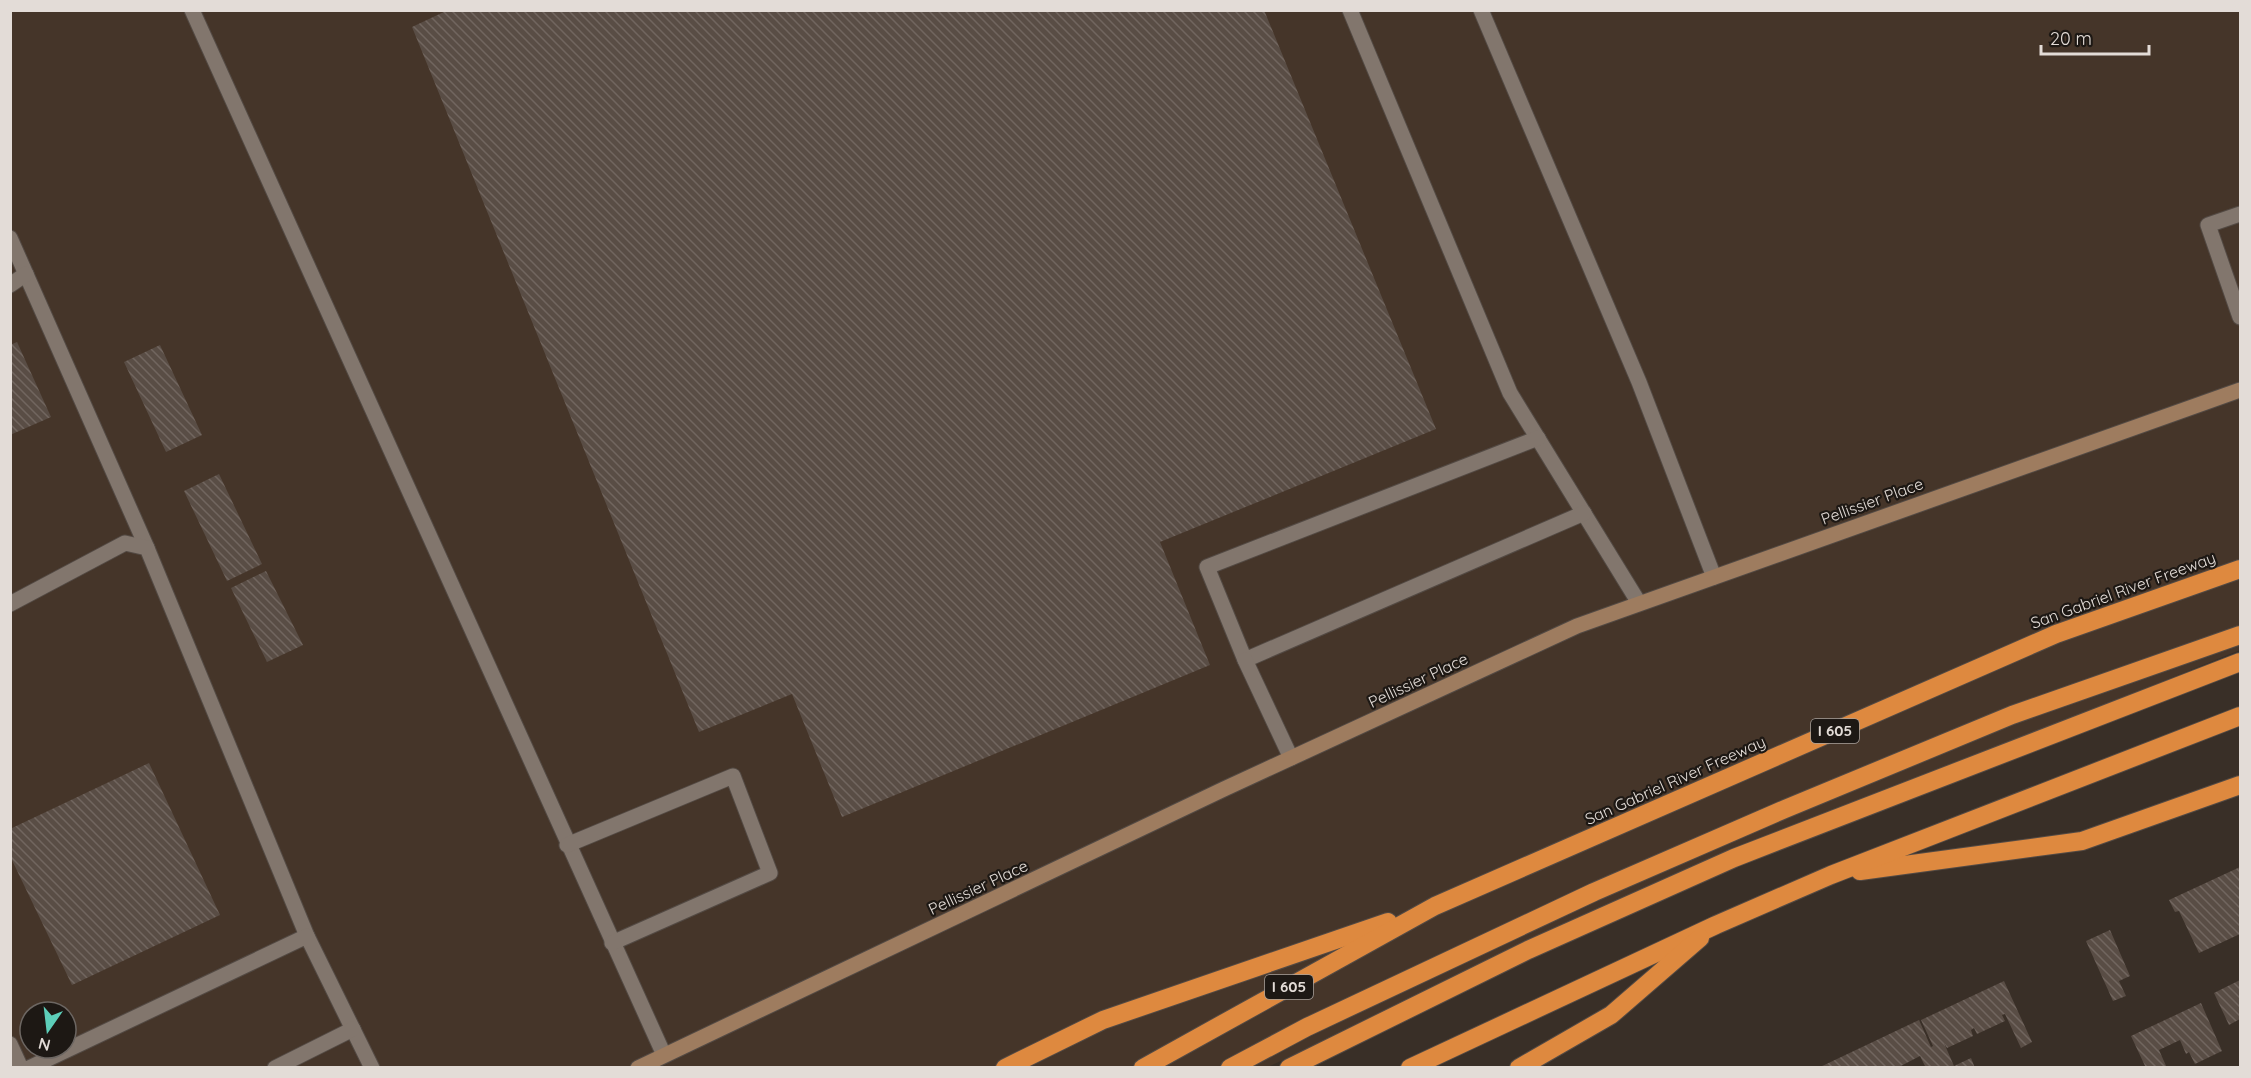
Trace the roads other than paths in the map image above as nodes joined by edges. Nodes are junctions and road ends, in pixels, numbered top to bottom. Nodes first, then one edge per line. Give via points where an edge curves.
1 (192, 10) edge
2 (1350, 10) edge
3 (1481, 10) edge
4 (2241, 213) edge
5 (10, 238) edge
6 (26, 274) junction
7 (10, 285) edge
8 (2241, 317) edge
9 (2241, 390) edge
10 (1538, 438) junction
11 (1584, 513) junction
12 (147, 548) junction
13 (2241, 569) edge
14 (1714, 577) junction
15 (12, 599) edge
16 (1639, 603) junction
17 (2241, 635) edge
18 (1245, 660) junction
19 (2241, 662) edge
20 (2241, 716) edge
21 (1291, 758) junction
22 (2241, 785) edge
23 (567, 845) junction
24 (1832, 875) junction
25 (1435, 906) junction
26 (1716, 924) junction
27 (307, 936) junction
28 (612, 944) junction
29 (353, 1029) junction
30 (10, 1044) edge
31 (664, 1055) junction
32 (21, 1068) edge
33 (29, 1068) edge
34 (275, 1068) edge
35 (372, 1068) edge
36 (638, 1068) edge
37 (1005, 1068) edge
38 (1143, 1068) edge
39 (1230, 1068) edge
40 (1289, 1068) edge
41 (1410, 1068) edge
42 (1519, 1068) edge

1 - 23 lane
2 - 10 lane via 1510,393
3 - 14 lane via 1639,382
4 - 8 lane via 2208,225
5 - 6 lane
6 - 7 lane
6 - 12 lane
9 - 14 main road, Pellissier Place
10 - 11 lane
10 - 18 lane via 1207,567
11 - 16 lane
11 - 18 lane
12 - 15 lane via 124,543
12 - 27 lane
13 - 25 highway, San Gabriel River Freeway / I 605 via 2056,634
14 - 16 main road, Pellissier Place
16 - 21 main road, Pellissier Place via 1577,626
17 - 39 highway via 2012,716 1785,808 1583,897 1307,1027
18 - 21 lane
19 - 40 highway via 1734,858 1528,950
20 - 24 highway
21 - 31 main road, Pellissier Place
22 - 24 highway via 2082,841
23 - 28 lane
23 - 28 lane via 733,776 770,873
24 - 26 highway
25 - 37 highway via 1103,1020
25 - 38 highway, San Gabriel River Freeway / I 605
26 - 41 highway
26 - 42 highway via 1611,1015
27 - 29 lane
27 - 33 lane
28 - 31 lane
29 - 34 lane
29 - 35 lane
30 - 32 lane
31 - 36 main road, Pellissier Place

